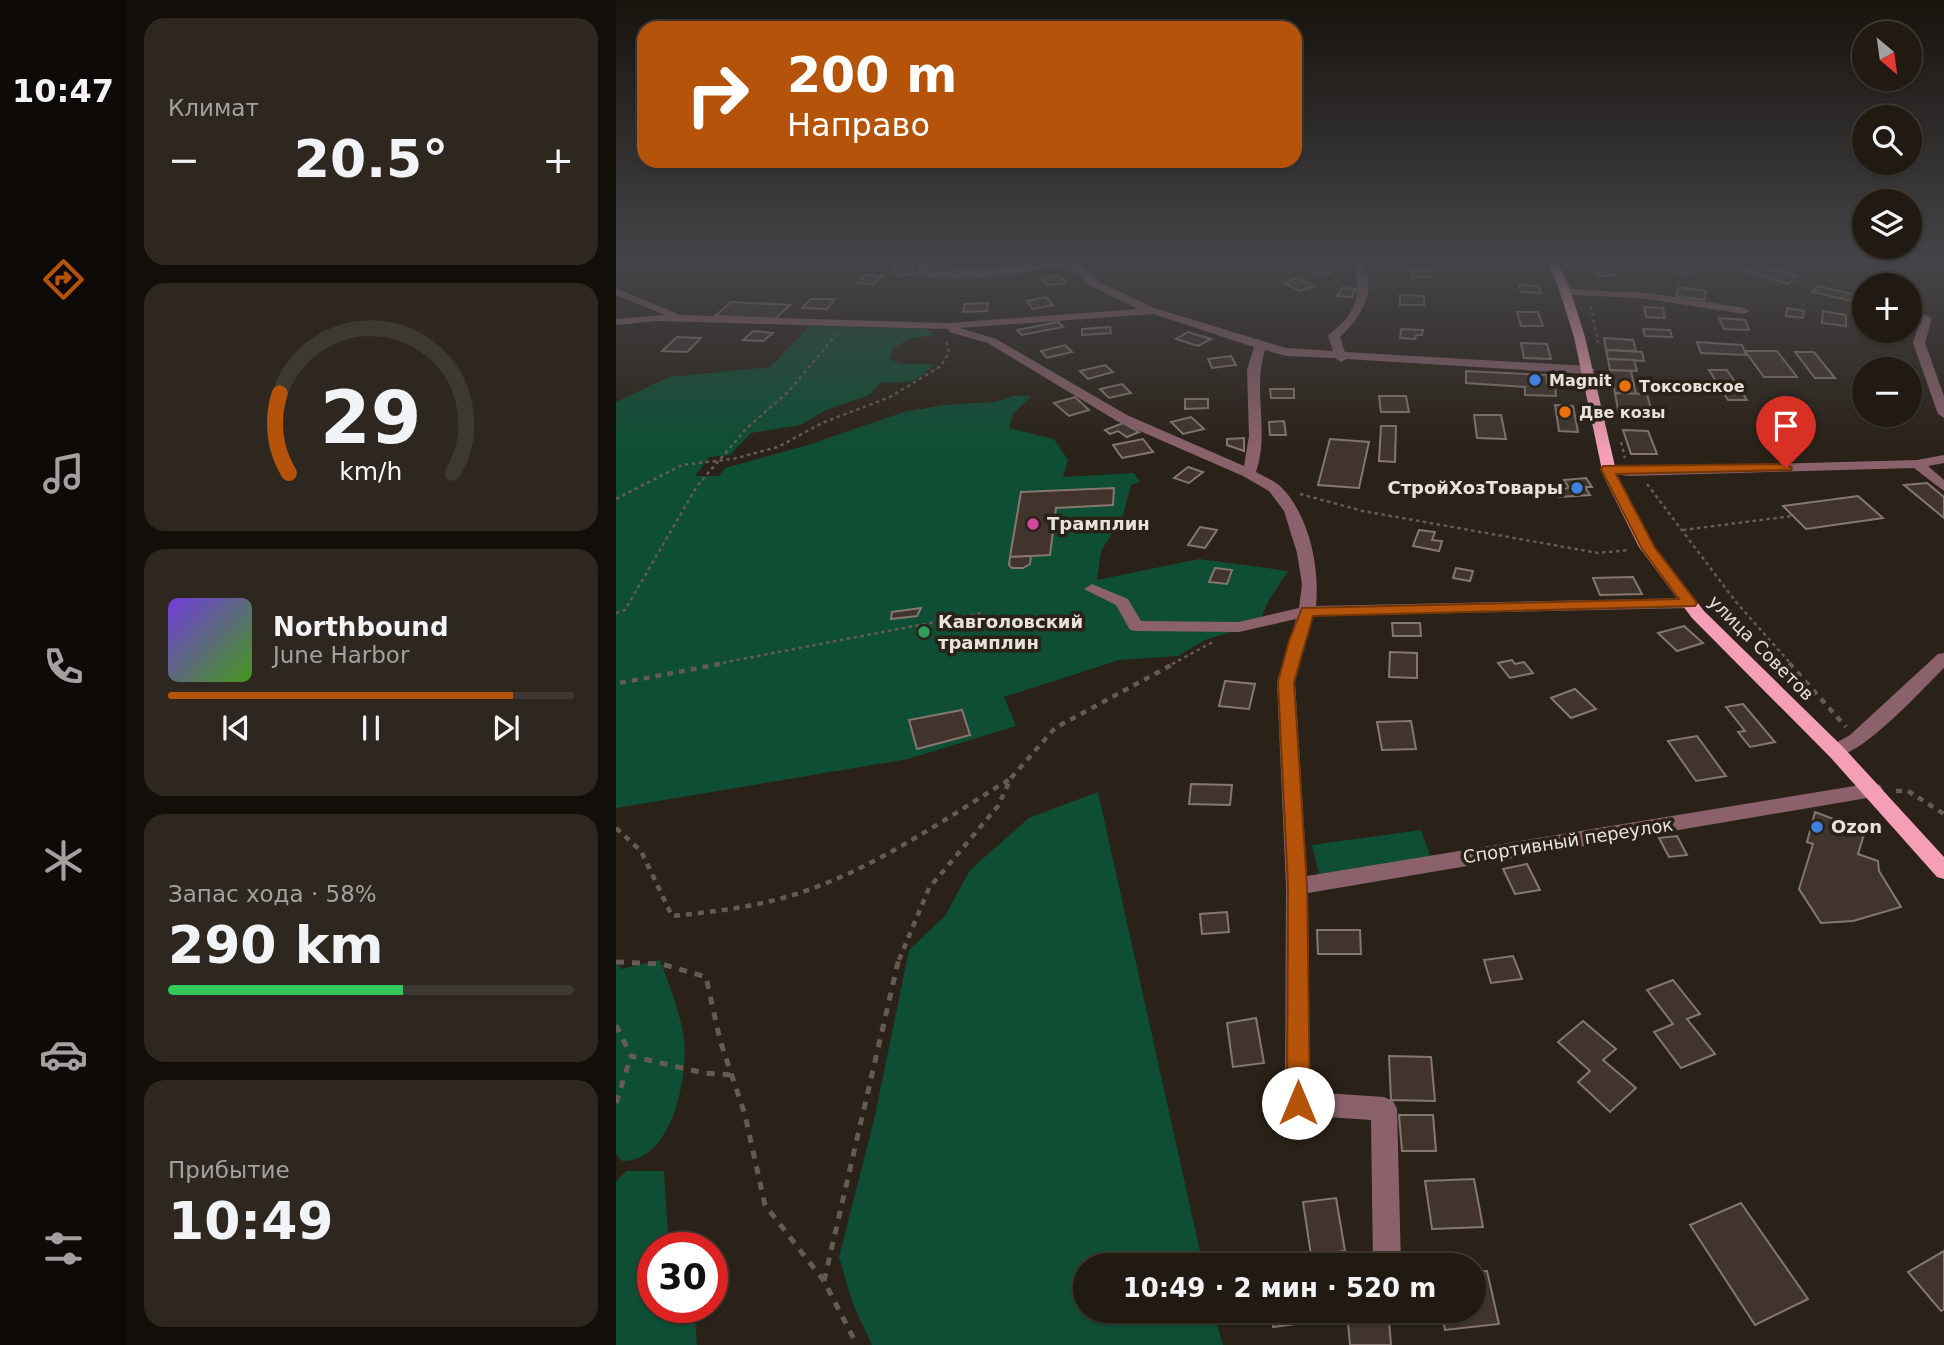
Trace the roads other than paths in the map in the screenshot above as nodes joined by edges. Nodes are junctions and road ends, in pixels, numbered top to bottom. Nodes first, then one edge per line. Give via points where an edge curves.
1 (873, 325) edge
2 (977, 325) edge
3 (1204, 325) edge
4 (1345, 325) edge
5 (1575, 325) edge
6 (948, 327) junction
7 (1919, 343) edge
8 (1260, 347) junction
9 (1341, 358) junction
10 (1588, 370) junction
11 (1944, 414) edge
12 (1943, 460) edge
13 (1917, 464) junction
14 (1607, 469) junction
15 (1248, 473) junction
16 (1944, 487) edge
17 (1092, 589) dead end
18 (1689, 603) junction
19 (1307, 611) junction
20 (1944, 658) edge
21 (1837, 751) junction
22 (1873, 790) junction
23 (1944, 871) edge
24 (1297, 886) junction
25 (1387, 1253) edge

1 - 6 street
2 - 6 street
3 - 8 street
4 - 9 street via 1334,336
5 - 10 main road, улица Советов
6 - 15 street via 992,341 1122,418
7 - 11 street
8 - 9 street
8 - 15 street via 1252,371 1257,433 1255,458
9 - 10 street
10 - 14 main road, улица Советов
12 - 13 street
13 - 14 street
13 - 16 street
14 - 18 main road, улица Советов via 1648,549
15 - 19 street via 1274,488 1291,511 1310,584
17 - 19 street via 1122,603 1136,626 1238,627
18 - 19 street
18 - 21 main road, улица Советов
19 - 24 street via 1286,682
20 - 21 street via 1857,740
21 - 22 main road, улица Советов
22 - 23 main road, улица Советов
22 - 24 street, Спортивный переулок
24 - 25 street via 1298,1103 1384,1109

